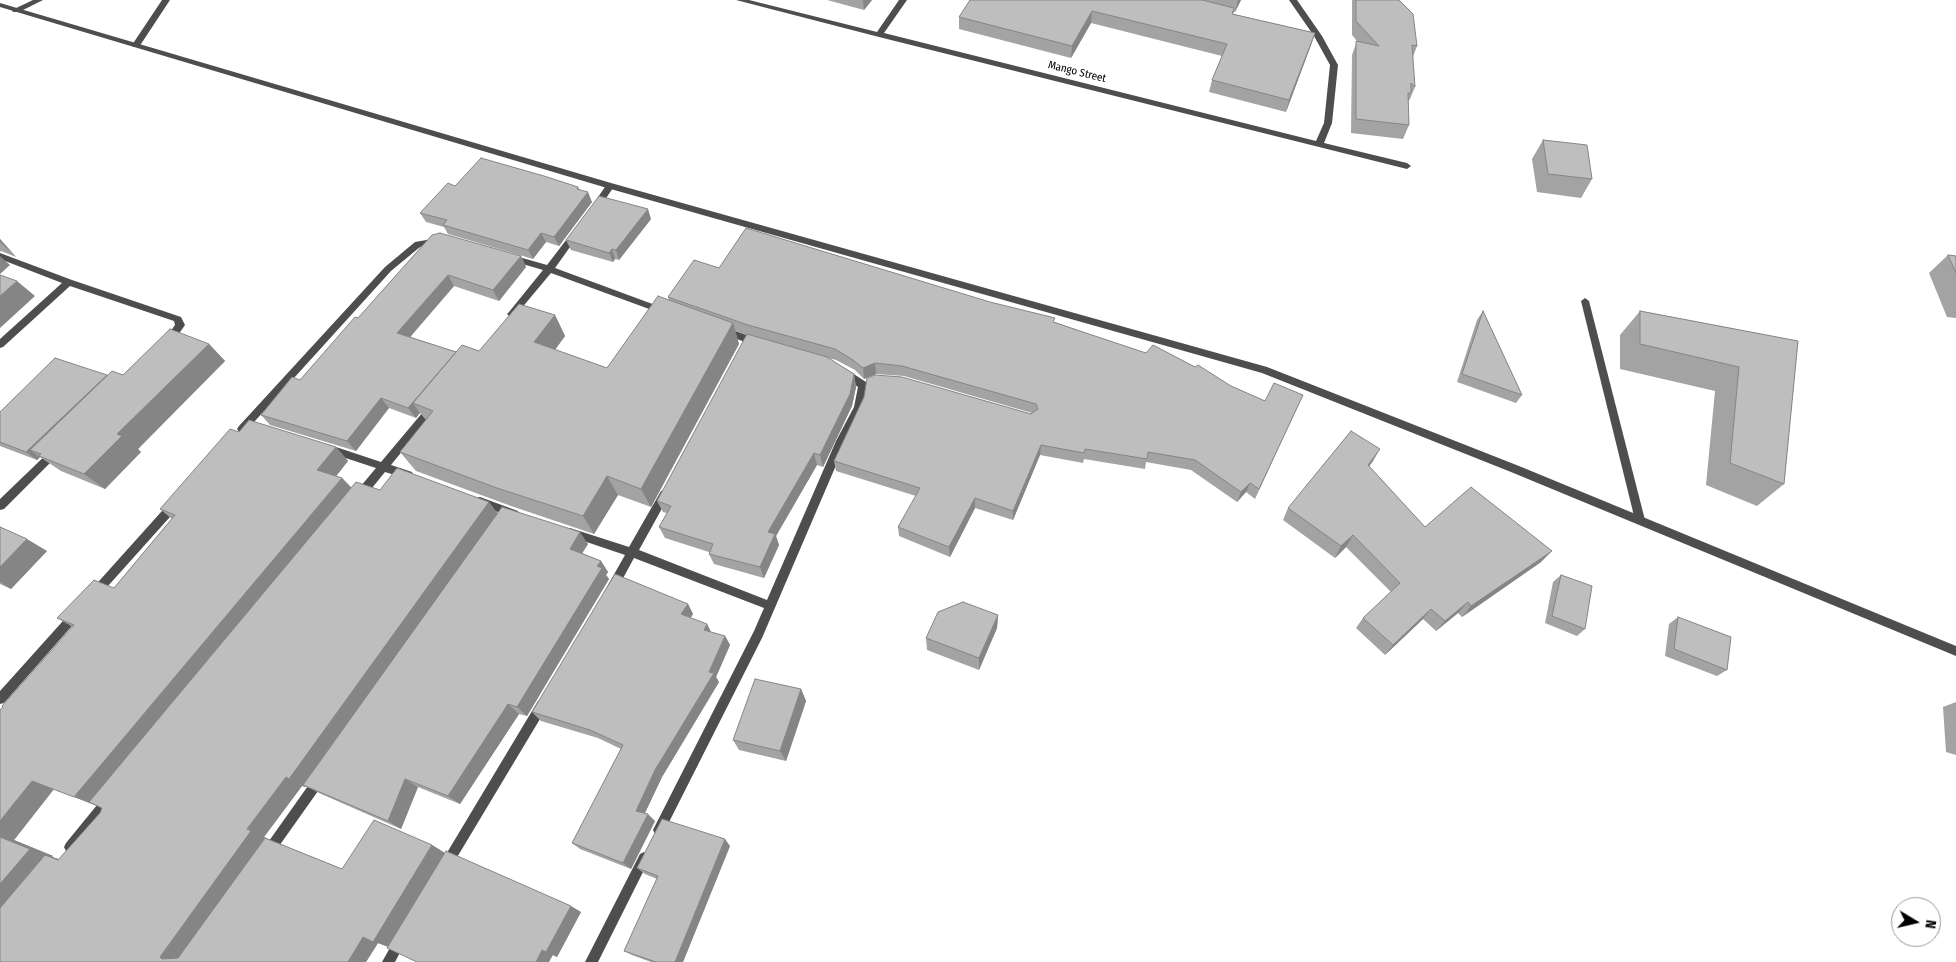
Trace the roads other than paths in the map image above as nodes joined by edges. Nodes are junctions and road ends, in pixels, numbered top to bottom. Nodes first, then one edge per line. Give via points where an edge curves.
1 (39, 0) edge
2 (166, 0) edge
3 (740, 0) edge
4 (903, 0) edge
5 (1293, 0) edge
6 (0, 5) edge
7 (16, 10) junction
8 (1308, 34) edge
9 (880, 35) junction
10 (1318, 36) junction
11 (136, 45) junction
12 (1319, 144) junction
13 (1407, 166) dead end
14 (610, 186) junction
15 (447, 239) edge
16 (0, 256) edge
17 (503, 256) edge
18 (549, 269) junction
19 (69, 282) junction
20 (1585, 301) dead end
21 (670, 313) edge
22 (505, 322) edge
23 (713, 327) edge
24 (0, 344) edge
25 (768, 346) edge
26 (159, 351) edge
27 (833, 365) edge
28 (441, 398) edge
29 (235, 438) edge
30 (62, 445) edge
31 (320, 446) edge
32 (384, 466) junction
33 (420, 479) edge
34 (670, 485) edge
35 (183, 496) edge
36 (474, 499) edge
37 (352, 504) edge
38 (0, 506) edge
39 (527, 518) edge
40 (1640, 520) junction
41 (562, 530) edge
42 (633, 553) junction
43 (608, 596) edge
44 (771, 606) junction
45 (1956, 651) edge
46 (546, 698) edge
47 (0, 699) edge
48 (326, 769) edge
49 (120, 787) edge
50 (63, 856) edge
51 (264, 858) edge
52 (439, 877) edge
53 (408, 928) edge
54 (388, 962) edge
55 (591, 962) edge

1 - 7 street
2 - 11 street
3 - 9 street, Mango Street
4 - 9 street
5 - 10 street
6 - 7 street
7 - 11 street
8 - 10 street
9 - 12 street, Mango Street
10 - 12 street via 1334,65 1328,123
11 - 14 street
12 - 13 street, Mango Street
14 - 18 street
14 - 40 street via 1264,370
15 - 29 street via 418,244 388,269 252,424
16 - 19 street
17 - 18 street
18 - 21 street
18 - 22 street
19 - 24 street
19 - 26 street via 178,319 180,325 173,337
20 - 40 street
23 - 25 street via 746,345
27 - 44 street via 866,384 859,407 841,441
28 - 32 street
30 - 38 street
31 - 32 street
32 - 33 street
32 - 37 street
34 - 42 street
35 - 47 street
36 - 39 street via 507,516
40 - 45 street
41 - 42 street
42 - 43 street
42 - 44 street
44 - 55 street
46 - 52 street
48 - 51 street
49 - 50 street
53 - 54 street

